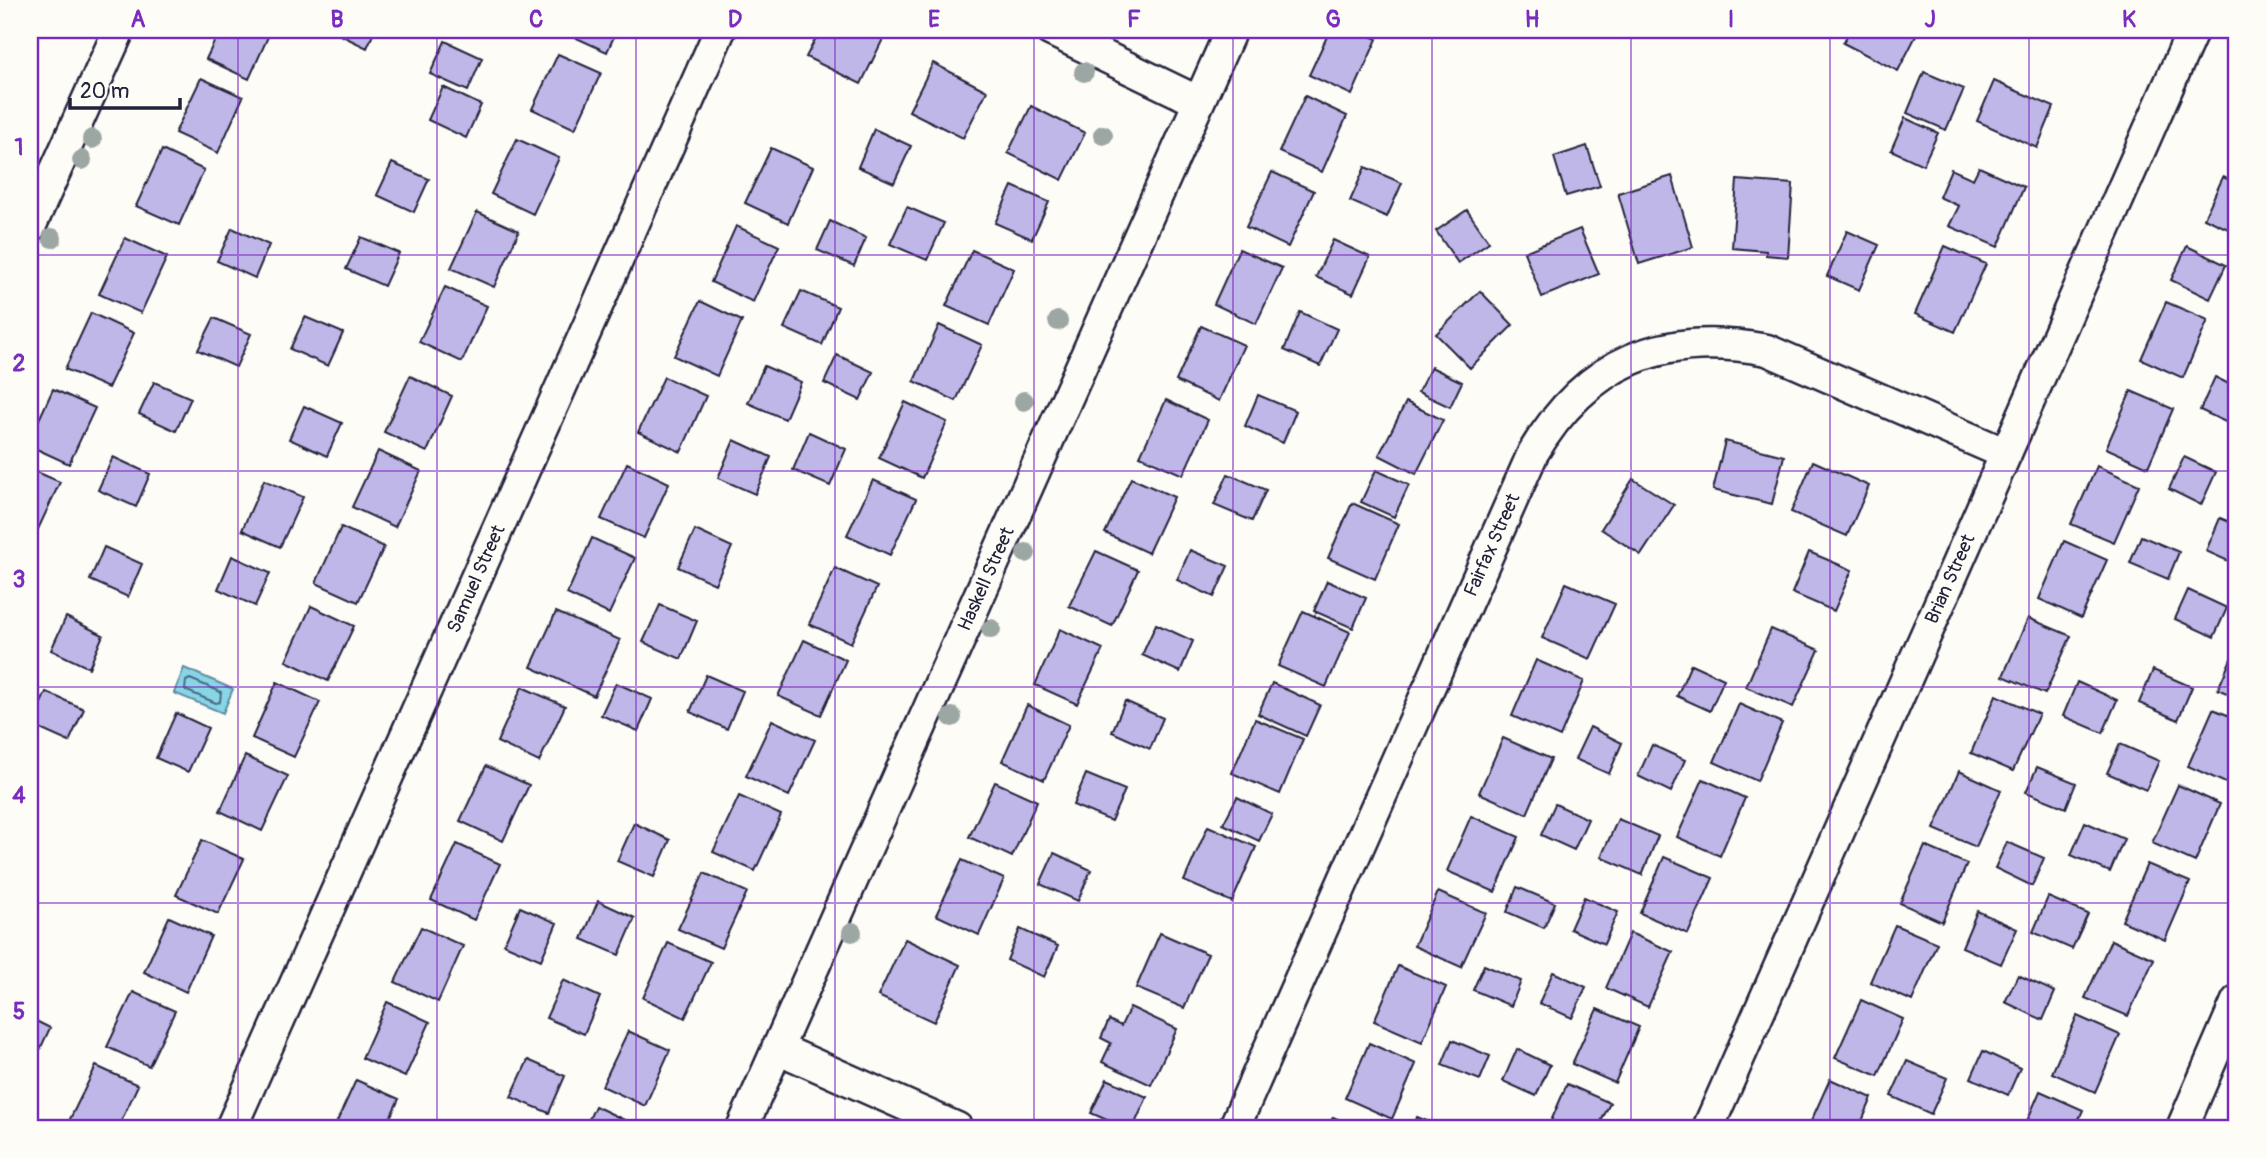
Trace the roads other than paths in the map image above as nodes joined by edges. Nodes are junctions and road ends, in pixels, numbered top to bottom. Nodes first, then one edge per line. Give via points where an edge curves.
1 (119, 30) edge
2 (720, 30) edge
3 (1049, 30) edge
4 (1231, 30) edge
5 (2193, 30) edge
6 (1199, 102) junction
7 (30, 227) edge
8 (2006, 454) junction
9 (2237, 1001) edge
10 (777, 1048) junction
11 (231, 1128) edge
12 (742, 1128) edge
13 (957, 1128) edge
14 (1234, 1128) edge
15 (1708, 1128) edge
16 (2182, 1128) edge

1 - 7 street
2 - 11 street, Samuel Street
3 - 6 street
4 - 6 street, Haskell Street
5 - 8 street, Brian Street
6 - 10 street, Haskell Street
8 - 14 street, Fairfax Street via 1766,349 1735,344 1690,343 1646,353 1606,372 1571,400 1533,453
8 - 15 street, Brian Street
9 - 16 street
10 - 12 street, Haskell Street
10 - 13 street

